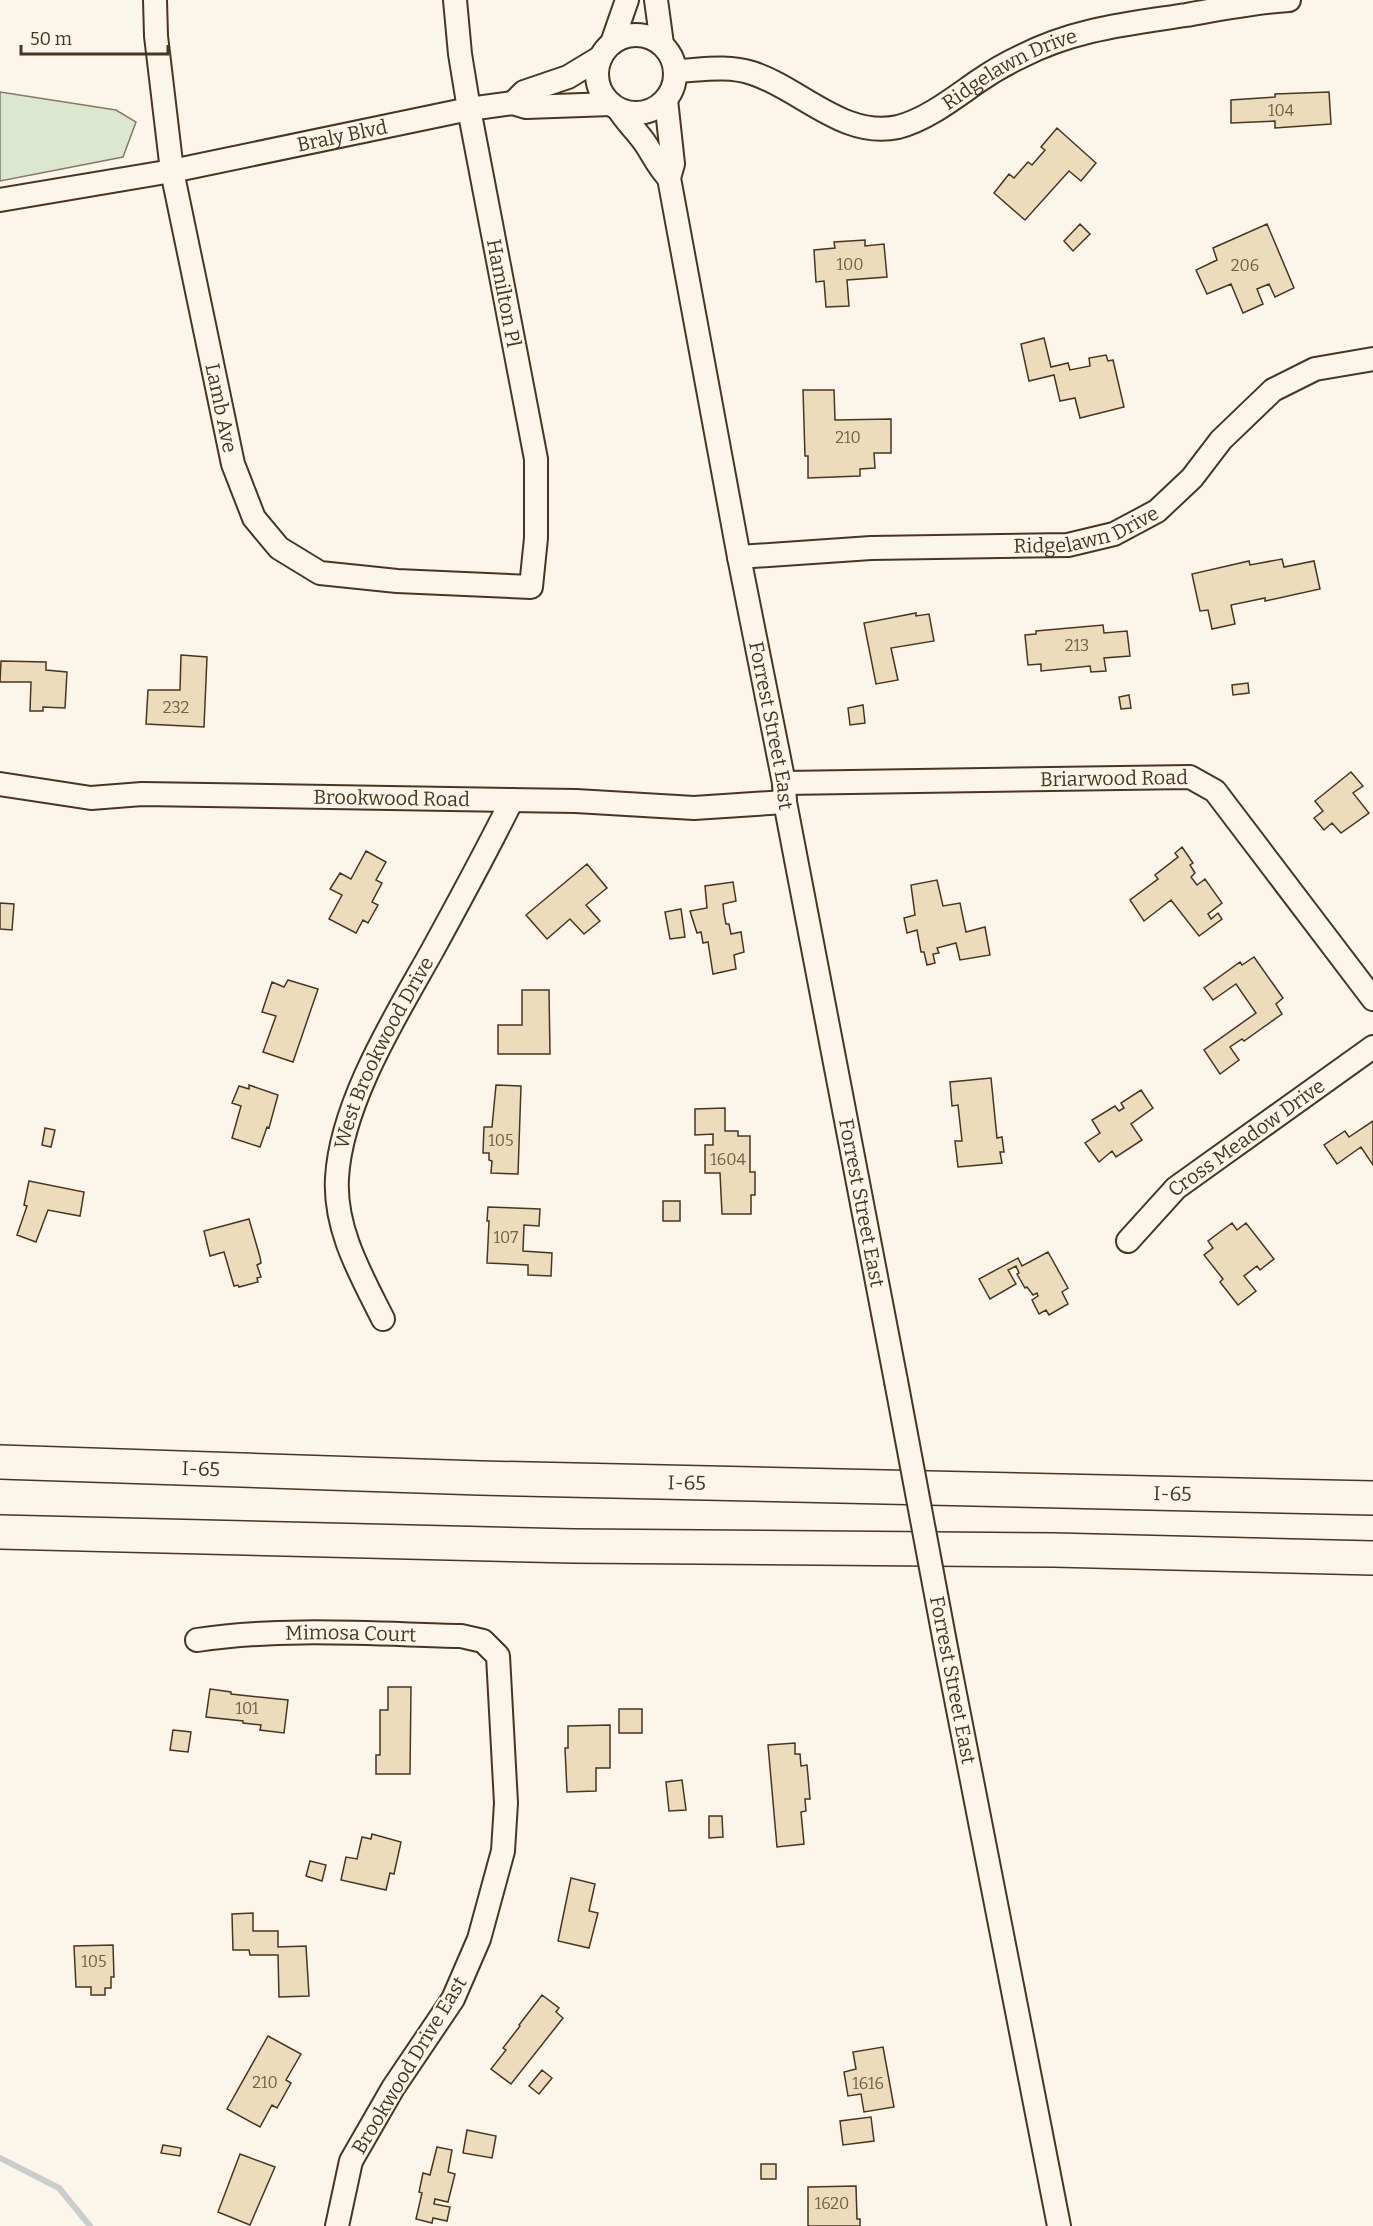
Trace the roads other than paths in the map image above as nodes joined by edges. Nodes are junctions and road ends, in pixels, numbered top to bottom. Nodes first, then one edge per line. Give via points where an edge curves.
1 (155, 0) edge
2 (455, 0) edge
3 (627, 0) edge
4 (656, 0) edge
5 (1289, 0) edge
6 (662, 44) junction
7 (607, 50) junction
8 (675, 71) junction
9 (666, 100) junction
10 (513, 103) junction
11 (615, 107) junction
12 (469, 109) junction
13 (171, 171) junction
14 (669, 178) junction
15 (0, 200) edge
16 (1373, 359) edge
17 (739, 556) junction
18 (531, 587) joint
19 (0, 784) edge
20 (785, 792) junction
21 (512, 800) junction
22 (1373, 999) edge
23 (1373, 1047) edge
24 (1128, 1240) dead end
25 (383, 1319) dead end
26 (0, 1462) edge
27 (1373, 1498) edge
28 (0, 1532) edge
29 (1373, 1558) edge
30 (198, 1640) dead end
31 (498, 1656) joint
32 (337, 2226) edge
33 (1059, 2226) edge

1 - 13 street, Lamb Ave
2 - 12 street, Hamilton Pl
3 - 7 street
4 - 6 street
5 - 8 street, Ridgelawn Drive via 1110,26 1063,37 979,80 941,108 898,127 851,123 754,74 733,68
6 - 7 street via 644,35 633,35 623,37
6 - 8 street
7 - 10 street via 568,77 524,92
7 - 11 street via 598,67 599,87
8 - 9 street via 672,91
9 - 11 street via 650,112 639,114
9 - 14 street, Forrest Street East via 673,164
10 - 11 street via 526,107
10 - 12 street, Braly Blvd
11 - 14 street, Forrest Street East
12 - 13 street, Braly Blvd
12 - 18 street, Hamilton Pl via 536,459 536,538
13 - 15 street, Braly Blvd
13 - 18 street, Lamb Ave via 233,464 254,518 279,548 320,573
14 - 17 street, Forrest Street East
16 - 17 street, Ridgelawn Drive via 1316,369 1274,390 1221,440 1192,478 1157,511 1114,534 1068,545 871,548
17 - 20 street, Forrest Street East
19 - 21 street, Brookwood Road via 91,798 142,794
20 - 21 street, Brookwood Road via 694,808
20 - 22 street, Briarwood Road via 1190,777 1215,791
20 - 33 street, Forrest Street East, bridge
21 - 25 street, West Brookwood Drive via 395,1018 362,1084 345,1131 337,1179 341,1226
23 - 24 street, Cross Meadow Drive via 1176,1188
26 - 27 highway, I-65 via 480,1478
28 - 29 highway via 573,1546 1054,1550
30 - 31 street, Mimosa Court via 294,1633 461,1636 483,1641
31 - 32 street, Brookwood Drive East via 506,1803 503,1851 479,1939 453,1999 393,2088 351,2161

